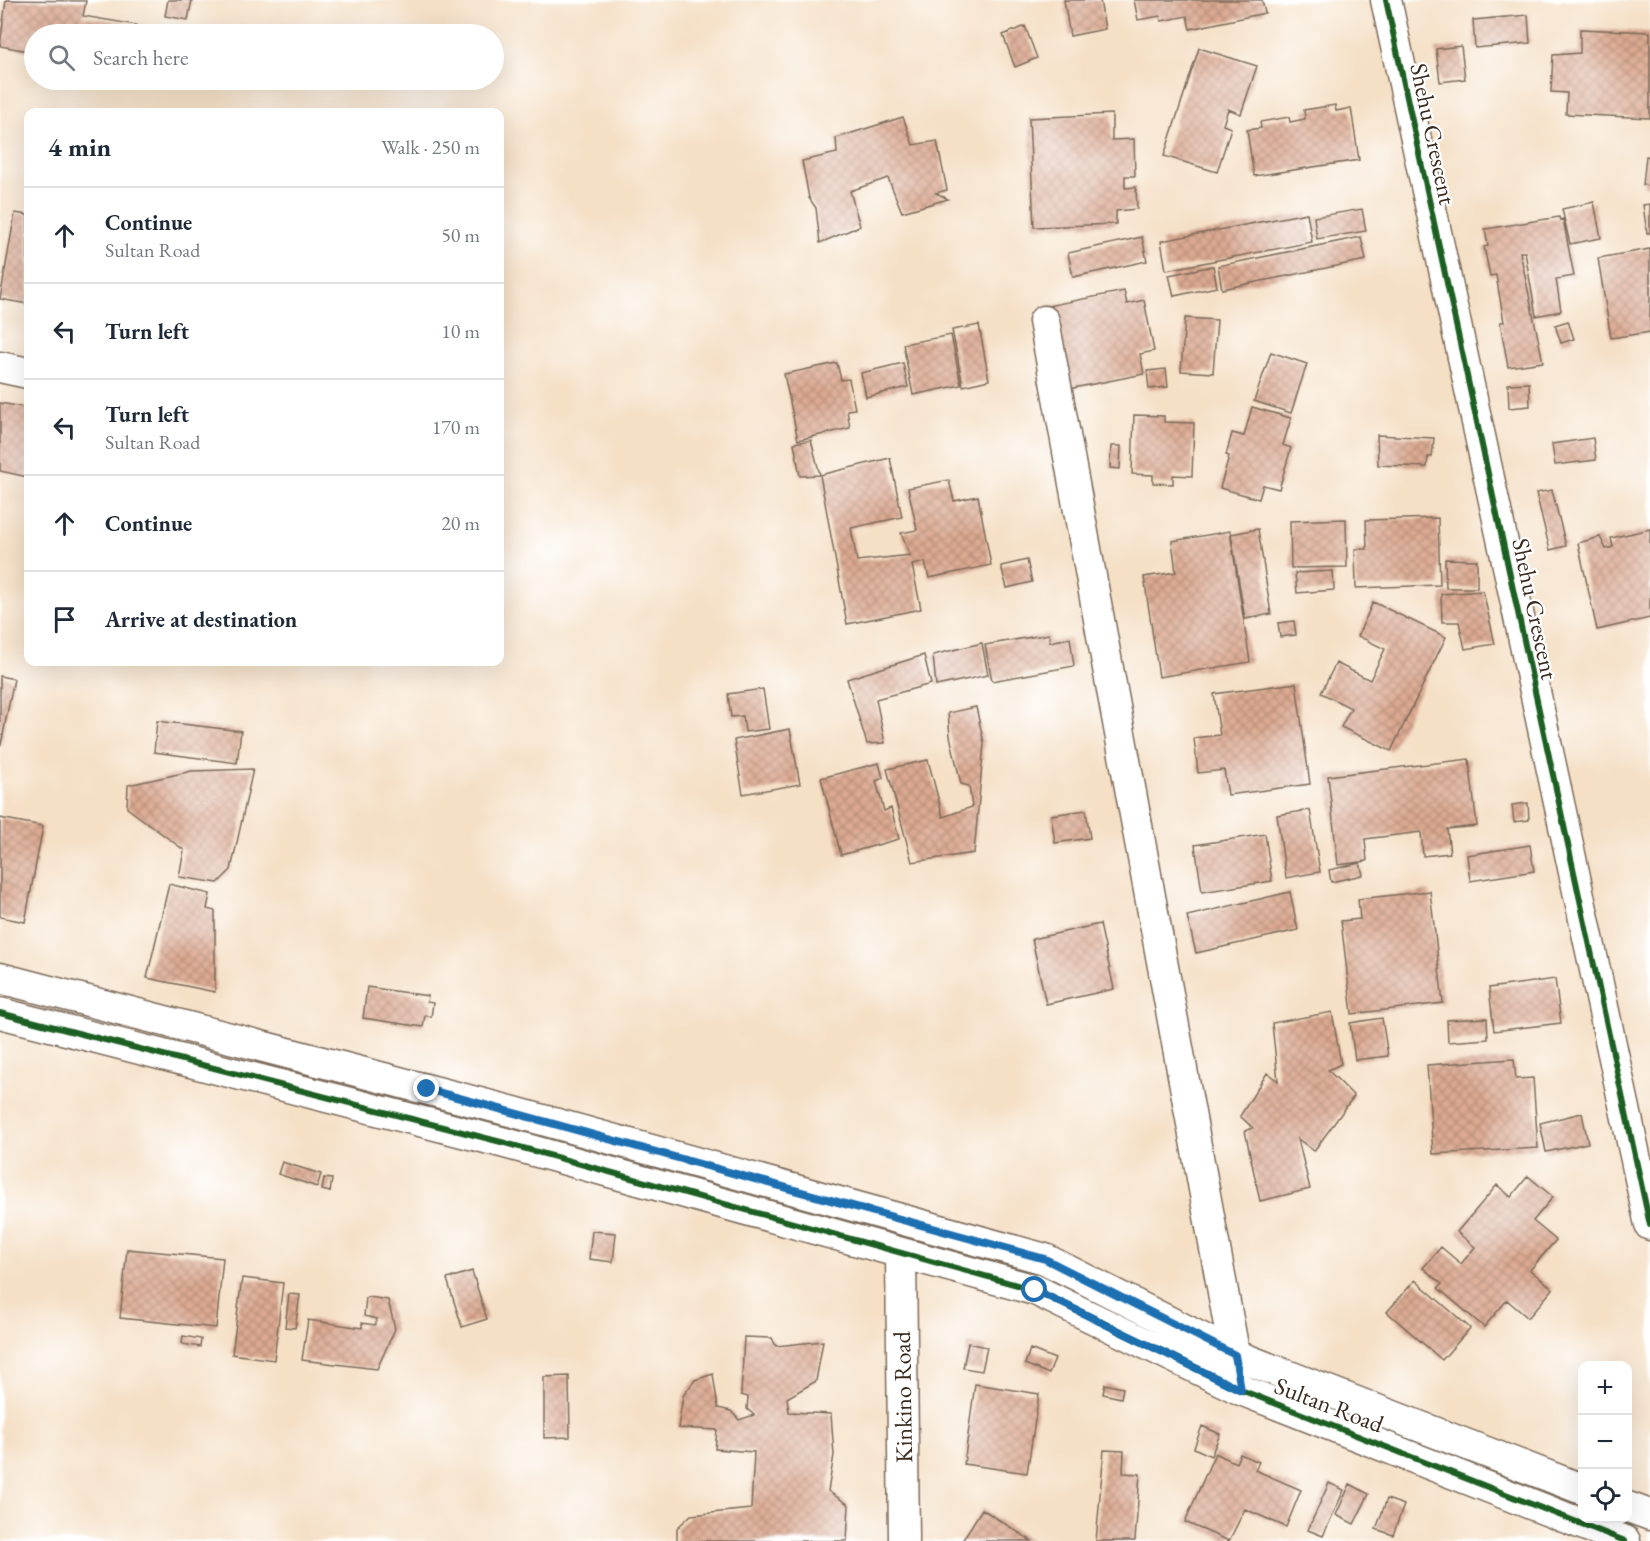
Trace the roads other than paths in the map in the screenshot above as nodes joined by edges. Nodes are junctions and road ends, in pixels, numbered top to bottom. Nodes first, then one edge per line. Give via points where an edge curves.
1 (1386, 0) edge
2 (1044, 321) dead end
3 (0, 367) edge
4 (24, 372) edge
5 (0, 978) edge
6 (0, 1013) edge
7 (1650, 1225) edge
8 (901, 1253) junction
9 (1235, 1355) junction
10 (1241, 1390) junction
11 (1578, 1487) edge
12 (1632, 1508) edge
13 (1650, 1515) edge
14 (904, 1541) edge
15 (1625, 1541) edge

1 - 7 street, Shehu Crescent
2 - 9 street
3 - 4 street
5 - 9 street, Sultan Road via 514,1112 1045,1259
6 - 8 street, Sultan Road via 506,1143
8 - 10 street, Sultan Road via 1035,1290
8 - 14 street, Kinkino Road
9 - 10 street
9 - 11 street, Sultan Road
10 - 15 street, Sultan Road
12 - 13 street

